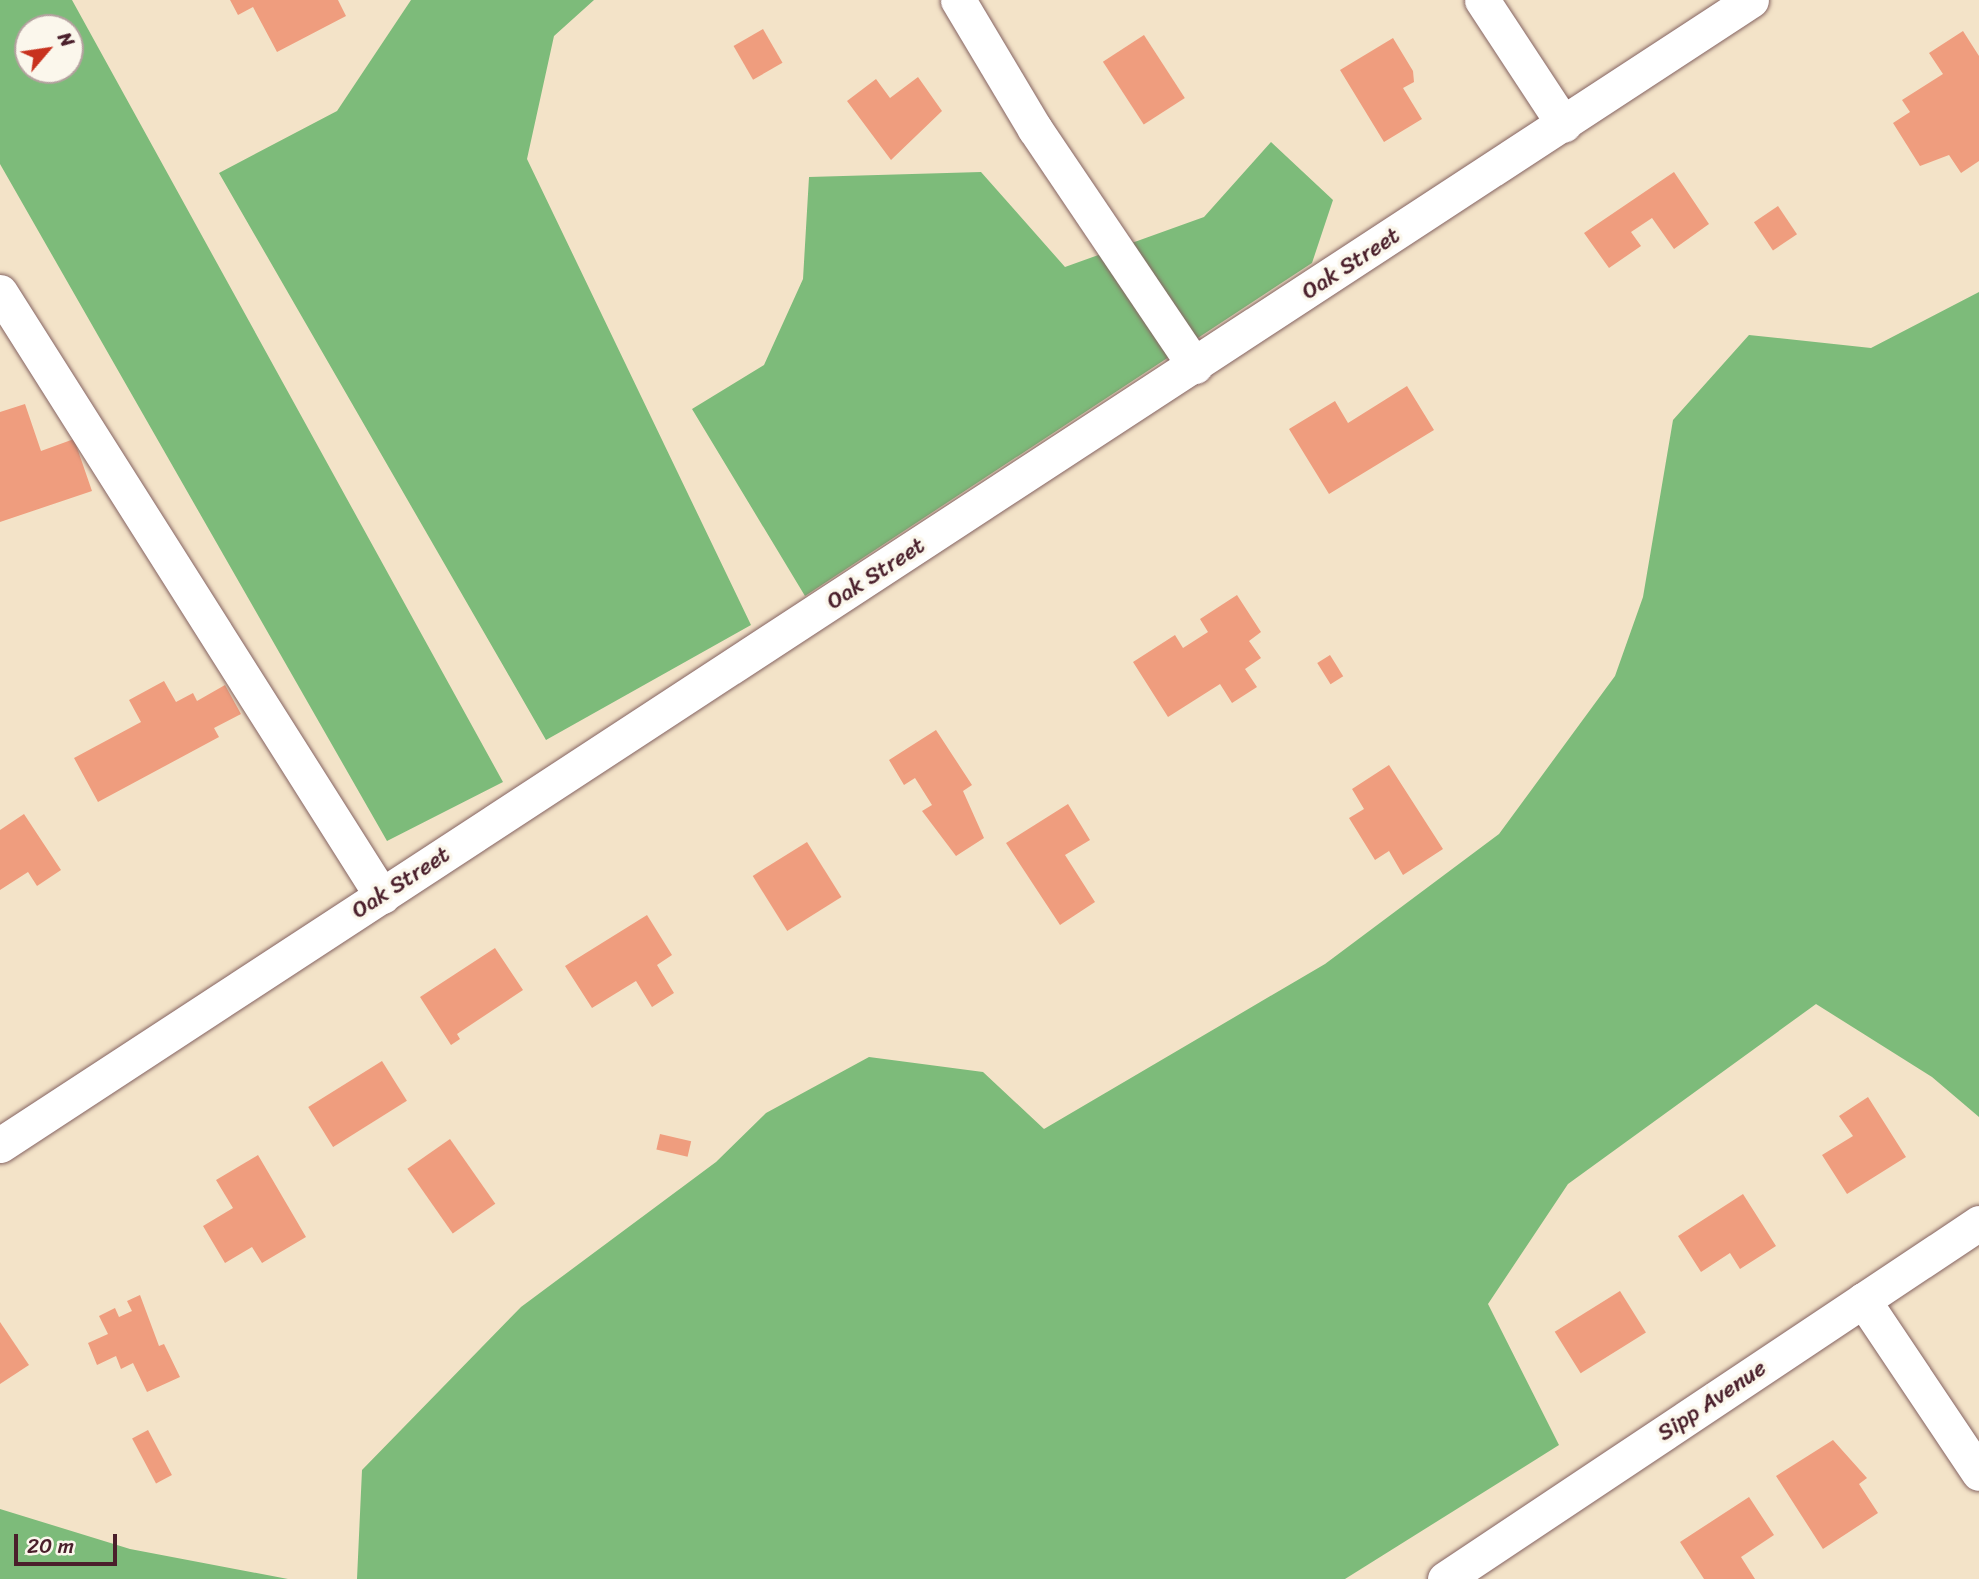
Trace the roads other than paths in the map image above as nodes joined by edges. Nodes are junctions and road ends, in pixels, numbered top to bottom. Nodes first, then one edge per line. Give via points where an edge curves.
1 (958, 0) edge
2 (1482, 0) edge
3 (1751, 0) edge
4 (1564, 125) junction
5 (0, 292) edge
6 (1195, 366) junction
7 (382, 896) junction
8 (0, 1145) edge
9 (1979, 1223) edge
10 (1863, 1300) junction
11 (1979, 1473) edge
12 (1445, 1579) edge

1 - 6 street via 1035,129
2 - 4 street
3 - 4 street, Oak Street
4 - 6 street, Oak Street
5 - 7 street
6 - 7 street, Oak Street
7 - 8 street, Oak Street
9 - 10 street, Sipp Avenue
10 - 11 street
10 - 12 street, Sipp Avenue

